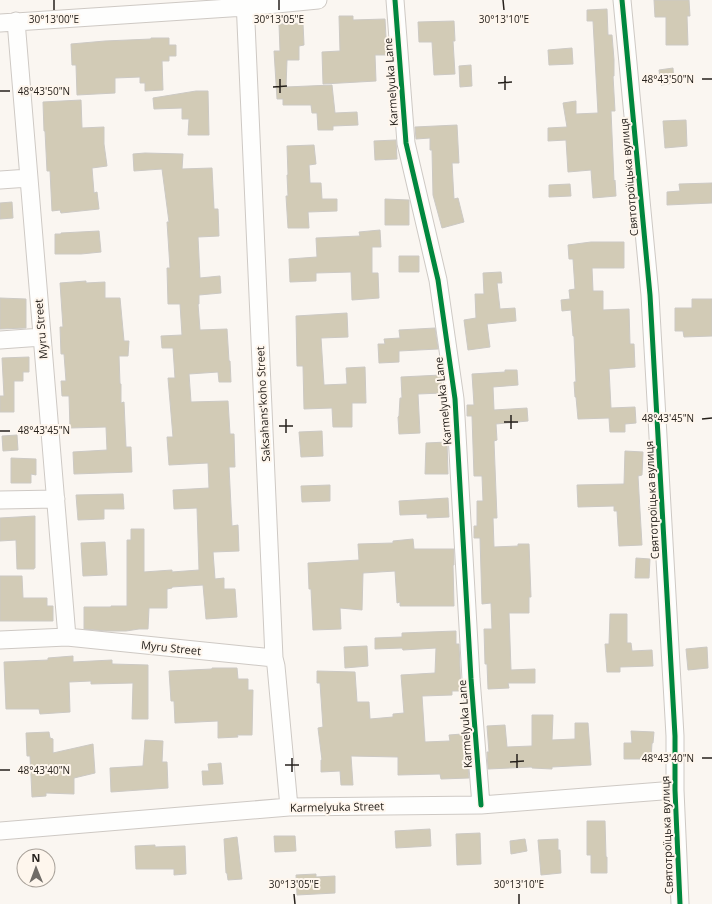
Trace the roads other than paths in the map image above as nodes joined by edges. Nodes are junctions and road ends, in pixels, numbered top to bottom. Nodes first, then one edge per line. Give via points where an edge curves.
1 (318, 0) edge
2 (395, 0) edge
3 (622, 0) edge
4 (245, 4) edge
5 (8, 22) edge
6 (29, 178) junction
7 (0, 180) edge
8 (42, 337) junction
9 (0, 340) edge
10 (56, 498) junction
11 (0, 500) edge
12 (67, 637) junction
13 (0, 640) edge
14 (274, 658) junction
15 (675, 790) junction
16 (481, 804) junction
17 (289, 807) junction
18 (0, 831) edge
19 (680, 904) edge

1 - 4 street
2 - 16 street, Karmelyuka Lane via 406,143 438,280 455,399
3 - 15 street, Святотроїцька вулиця via 650,294 675,736
4 - 5 street
4 - 14 street, Saksahansʹkoho Street
5 - 6 street, Myru Street
6 - 7 street
6 - 8 street, Myru Street
8 - 9 street
8 - 10 street, Myru Street
10 - 11 street
10 - 12 street, Myru Street
12 - 13 street, Myru Street
12 - 14 street, Myru Street
14 - 17 street, Saksahansʹkoho Street
15 - 16 street, Karmelyuka Street
15 - 19 street, Святотроїцька вулиця
16 - 17 street, Karmelyuka Street
17 - 18 street, Karmelyuka Street

